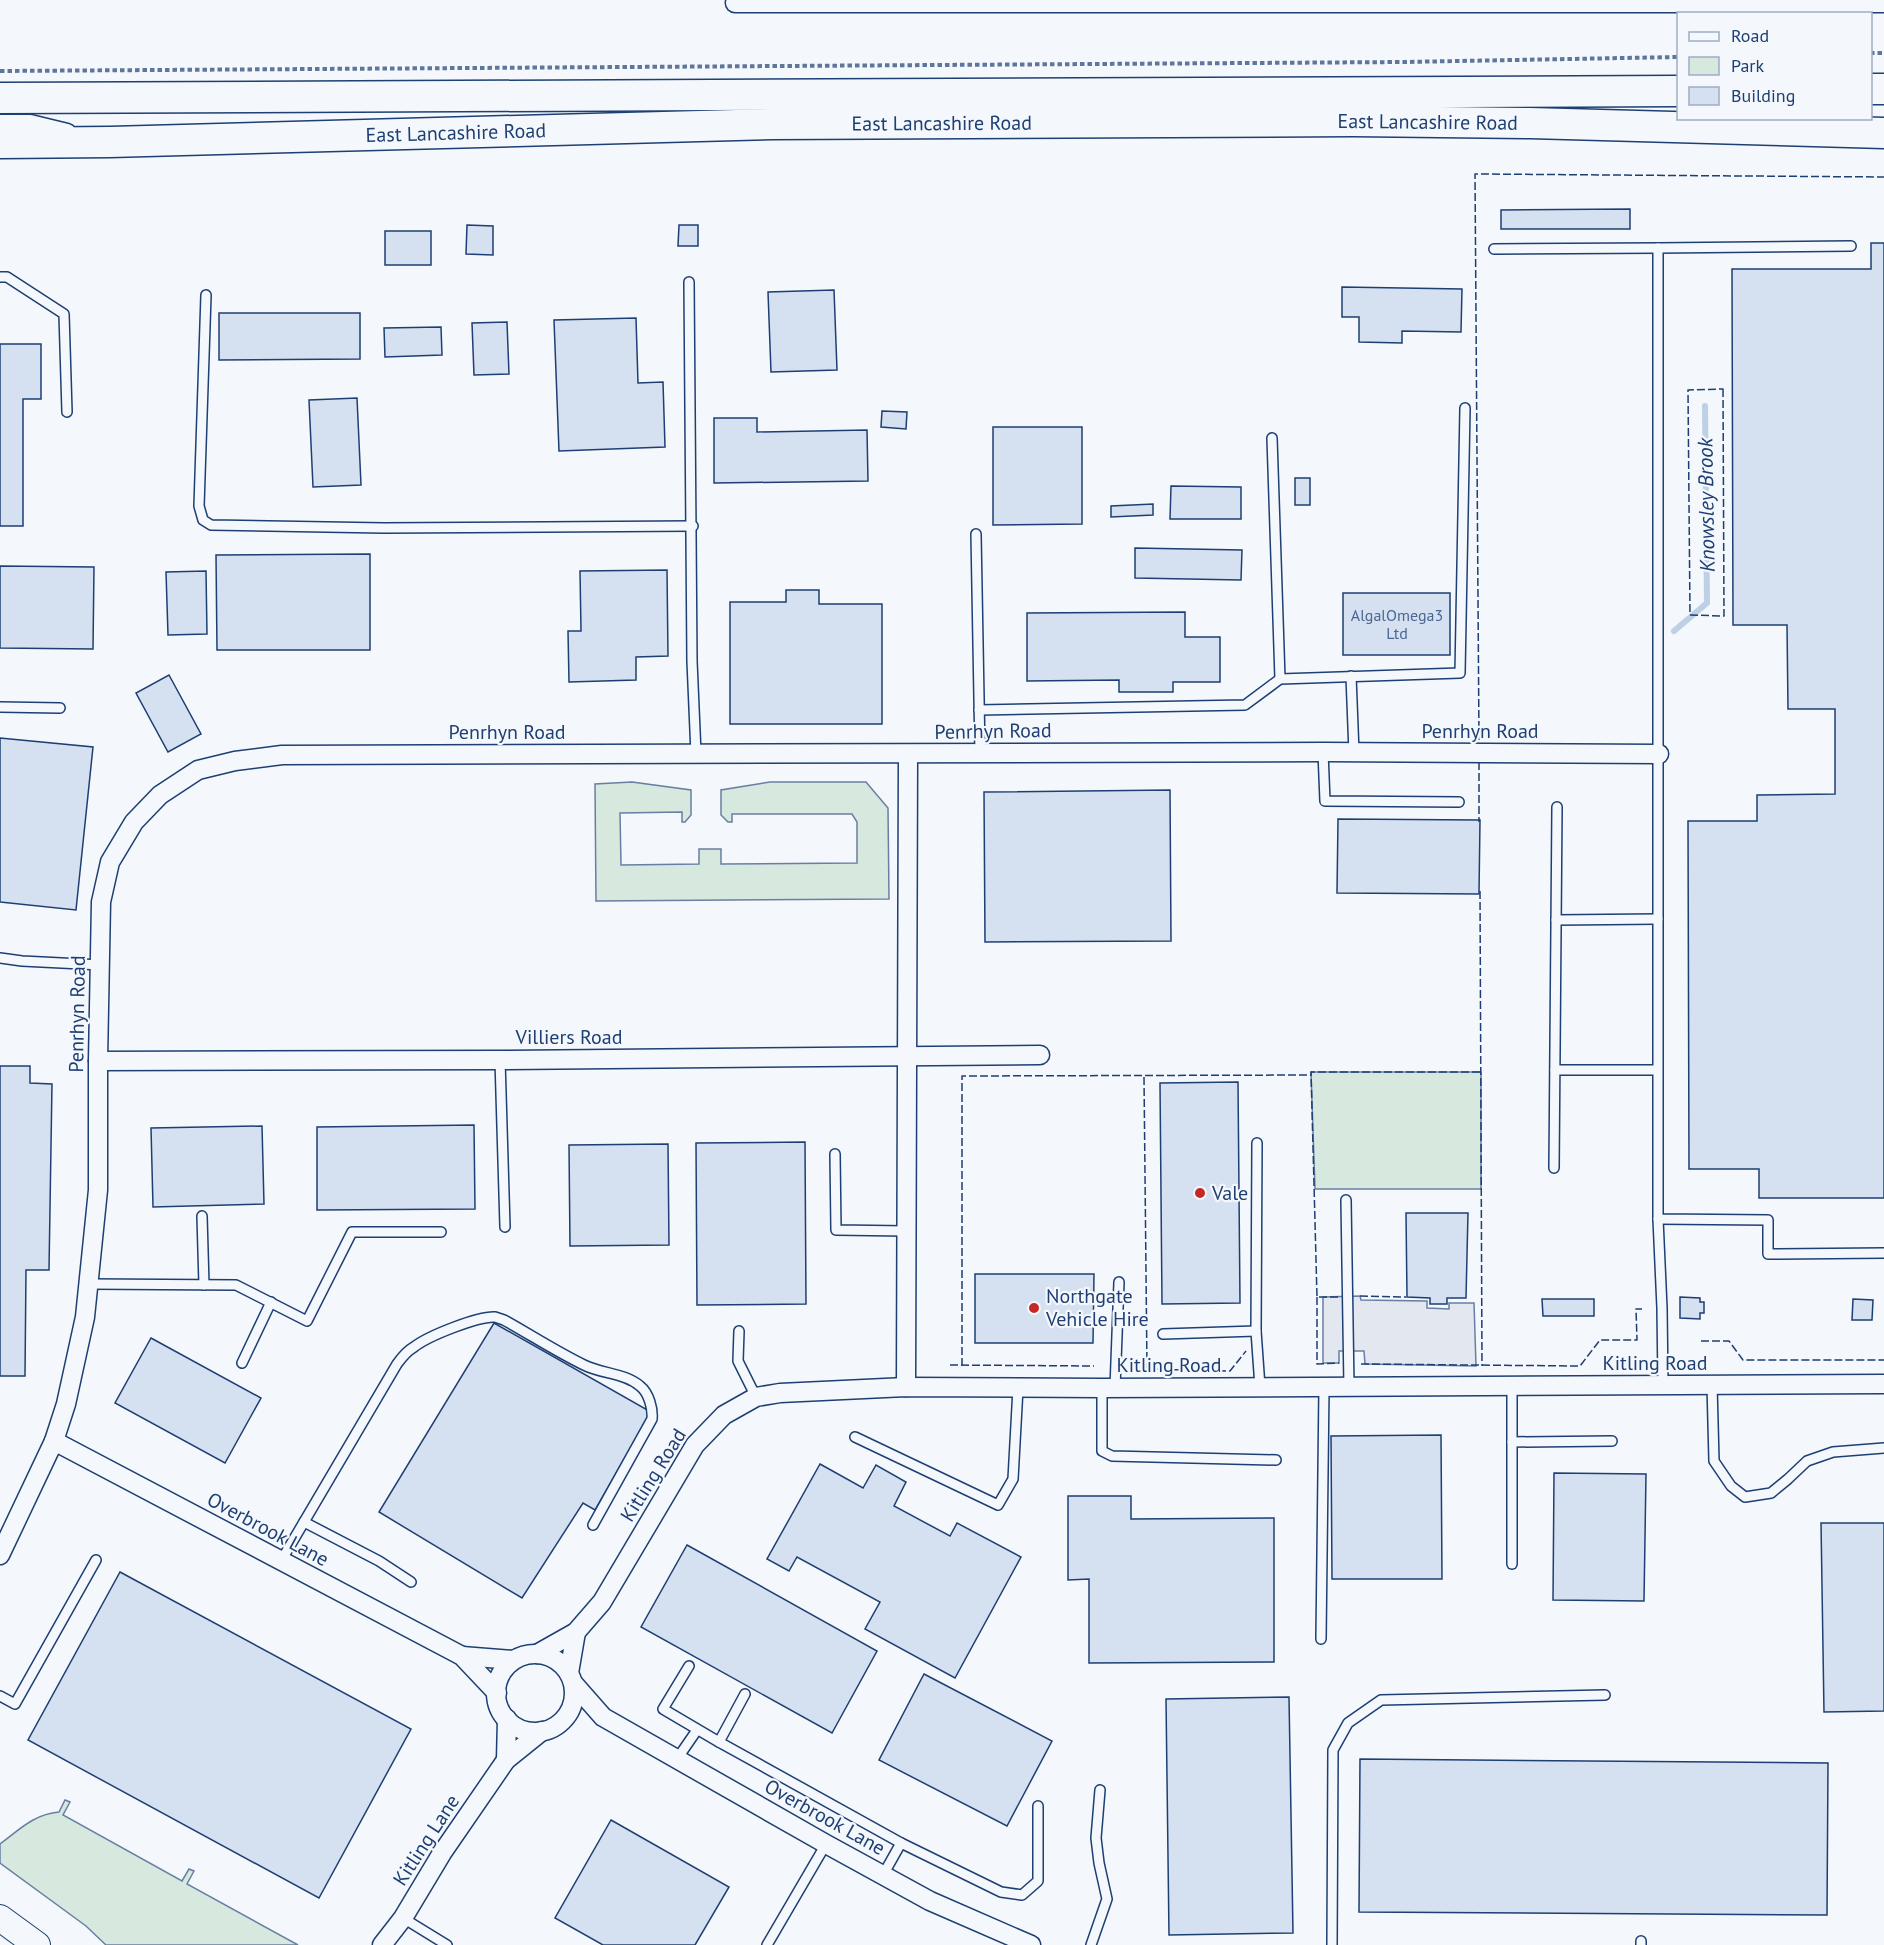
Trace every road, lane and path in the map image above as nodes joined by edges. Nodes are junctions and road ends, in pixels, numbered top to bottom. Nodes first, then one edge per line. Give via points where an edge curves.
1 (1447, 1) edge
2 (1553, 1) edge
3 (1628, 1) edge
4 (1783, 1) edge
5 (735, 3) dead end
6 (1884, 3) edge
7 (1677, 57) edge
8 (0, 71) edge
9 (1677, 91) edge
10 (0, 98) edge
11 (0, 124) edge
12 (1884, 133) edge
13 (110, 142) junction
14 (0, 143) edge
15 (1851, 246) dead end
16 (1658, 248) junction
17 (1494, 249) dead end
18 (0, 277) edge
19 (689, 282) dead end
20 (206, 295) dead end
21 (1465, 408) dead end
22 (67, 412) dead end
23 (1272, 438) dead end
24 (693, 526) junction
25 (976, 534) dead end
26 (1351, 676) junction
27 (1280, 679) junction
28 (0, 707) edge
29 (60, 708) dead end
30 (978, 710) junction
31 (980, 753) junction
32 (1323, 753) junction
33 (1354, 753) junction
34 (696, 754) junction
35 (1659, 754) junction
36 (908, 755) junction
37 (1460, 802) dead end
38 (1557, 807) dead end
39 (1658, 919) junction
40 (1556, 920) junction
41 (0, 958) edge
42 (101, 965) junction
43 (1040, 1055) dead end
44 (907, 1057) junction
45 (500, 1060) junction
46 (98, 1061) junction
47 (1555, 1070) junction
48 (1657, 1070) junction
49 (1257, 1143) dead end
50 (835, 1154) dead end
51 (1554, 1168) dead end
52 (1346, 1200) dead end
53 (202, 1216) dead end
54 (1658, 1218) junction
55 (505, 1227) dead end
56 (906, 1231) junction
57 (441, 1232) dead end
58 (1884, 1253) edge
59 (1119, 1282) dead end
60 (90, 1284) junction
61 (204, 1285) junction
62 (271, 1302) junction
63 (740, 1331) dead end
64 (1257, 1331) junction
65 (1163, 1334) dead end
66 (242, 1363) dead end
67 (1884, 1384) edge
68 (1663, 1385) junction
69 (1712, 1385) junction
70 (1512, 1386) junction
71 (906, 1387) junction
72 (1324, 1387) junction
73 (1349, 1387) junction
74 (1018, 1388) junction
75 (1108, 1388) junction
76 (1260, 1388) junction
77 (756, 1397) junction
78 (855, 1437) dead end
79 (54, 1441) junction
80 (1612, 1441) dead end
81 (1512, 1442) junction
82 (1884, 1448) edge
83 (1276, 1460) dead end
84 (303, 1522) junction
85 (594, 1525) dead end
86 (0, 1555) edge
87 (96, 1560) dead end
88 (280, 1561) junction
89 (1512, 1564) dead end
90 (411, 1582) dead end
91 (576, 1632) junction
92 (1321, 1639) dead end
93 (537, 1654) junction
94 (462, 1656) junction
95 (513, 1660) junction
96 (689, 1666) dead end
97 (571, 1678) junction
98 (497, 1693) junction
99 (745, 1694) dead end
100 (1605, 1695) dead end
101 (0, 1696) edge
102 (603, 1717) junction
103 (507, 1719) junction
104 (563, 1720) junction
105 (697, 1730) junction
106 (542, 1731) junction
107 (718, 1742) junction
108 (676, 1759) junction
109 (506, 1760) junction
110 (1100, 1790) dead end
111 (1038, 1806) dead end
112 (901, 1843) junction
113 (826, 1844) junction
114 (883, 1875) junction
115 (0, 1918) edge
116 (403, 1918) junction
117 (37, 1945) edge
118 (382, 1945) edge
119 (447, 1945) edge
120 (767, 1945) edge
121 (1031, 1945) edge
122 (1091, 1945) edge
123 (1332, 1945) edge

1 - 2 street
1 - 5 street
2 - 3 street
3 - 4 street
4 - 6 street
7 - 8 path
9 - 10 highway, East Lancashire Road
11 - 13 street via 30,124
12 - 13 highway, East Lancashire Road via 1353,121 795,123
13 - 14 highway, East Lancashire Road
15 - 16 lane
16 - 17 lane
16 - 35 lane
18 - 22 lane via 7,277 64,314
19 - 24 lane
20 - 24 lane via 199,506 203,520 211,525
21 - 26 lane via 1460,673
23 - 27 lane
24 - 34 lane
25 - 30 lane
26 - 27 lane
26 - 33 lane
27 - 30 lane via 1245,705
28 - 29 lane
30 - 31 lane
31 - 32 street, Penrhyn Road
31 - 36 street, Penrhyn Road
32 - 33 street, Penrhyn Road
32 - 37 lane via 1325,801
33 - 35 street, Penrhyn Road
34 - 36 street, Penrhyn Road
34 - 42 street, Penrhyn Road via 282,755 198,770 160,795 134,822 110,862 101,902
35 - 39 lane
36 - 44 street
38 - 40 lane
39 - 40 lane
39 - 48 lane
40 - 47 lane
41 - 42 lane
42 - 46 street, Penrhyn Road
43 - 44 street, Villiers Road
44 - 45 street, Villiers Road
44 - 56 street
45 - 46 street, Villiers Road
45 - 55 lane
46 - 60 street, Penrhyn Road via 99,1190
47 - 48 lane
47 - 51 lane
48 - 54 lane
49 - 64 lane
50 - 56 lane via 836,1230
52 - 73 lane
53 - 61 lane
54 - 58 lane via 1768,1220 1768,1254
54 - 68 lane
56 - 71 street
57 - 62 lane via 352,1232 307,1321
59 - 75 lane
60 - 61 lane
60 - 79 street, Penrhyn Road via 66,1404
61 - 62 lane via 236,1285
62 - 66 lane
63 - 77 lane via 738,1361
64 - 65 lane
64 - 76 lane
67 - 69 street, Kitling Road
68 - 69 street, Kitling Road
68 - 70 street, Kitling Road
69 - 82 lane via 1714,1461 1731,1486 1745,1497 1771,1493 1807,1461 1833,1452
70 - 73 street, Kitling Road
70 - 81 lane
71 - 74 street, Kitling Road
71 - 77 street, Kitling Road
72 - 73 street, Kitling Road
72 - 76 street, Kitling Road
72 - 92 lane
74 - 75 street, Kitling Road
74 - 78 lane via 1013,1479 998,1505
75 - 76 street, Kitling Road
75 - 83 lane via 1102,1451 1112,1456
77 - 91 street, Kitling Road via 724,1415 695,1445 602,1602
79 - 86 street, Penrhyn Road
79 - 88 street, Overbrook Lane
80 - 81 lane
81 - 89 lane
84 - 85 lane via 403,1356 436,1334 494,1317 586,1366 636,1383 649,1400 652,1419
84 - 88 lane
84 - 90 lane
87 - 101 lane via 15,1704
88 - 94 street, Overbrook Lane
91 - 93 street, Kitling Road
91 - 97 street
93 - 95 street
93 - 97 street via 561,1663
94 - 95 street, Overbrook Lane
94 - 98 street, Overbrook Lane
95 - 98 street via 498,1680
96 - 105 lane via 663,1709
97 - 102 street, Overbrook Lane
97 - 104 street via 574,1697
98 - 103 street
99 - 107 lane
100 - 123 lane via 1381,1701 1348,1723 1333,1750
102 - 104 street
102 - 108 street, Overbrook Lane
103 - 106 street via 517,1727
103 - 109 street
104 - 106 street
105 - 107 lane
105 - 108 lane
106 - 109 street, Kitling Lane
107 - 112 lane
108 - 113 street, Overbrook Lane
109 - 116 street, Kitling Lane
110 - 122 lane via 1096,1838 1107,1899
111 - 112 lane via 1038,1881 1022,1895 1001,1892
112 - 114 lane
113 - 114 street, Overbrook Lane
113 - 120 lane
114 - 121 street, Overbrook Lane via 930,1901
115 - 117 main road
116 - 118 street, Kitling Lane
116 - 119 lane

